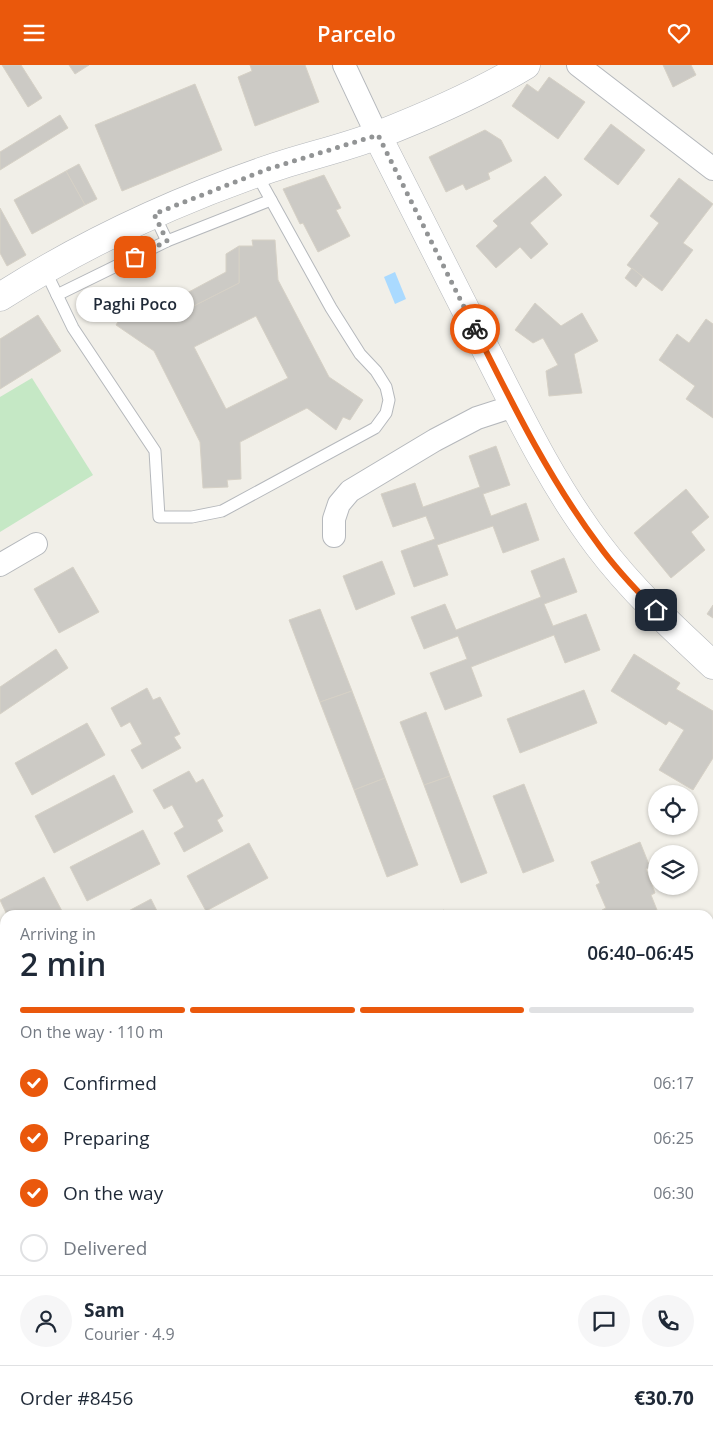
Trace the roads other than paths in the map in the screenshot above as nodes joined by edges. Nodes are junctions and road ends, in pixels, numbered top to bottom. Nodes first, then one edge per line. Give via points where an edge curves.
1 (344, 65) edge
2 (526, 65) edge
3 (578, 65) edge
4 (378, 135) junction
5 (713, 169) edge
6 (256, 173) junction
7 (272, 200) junction
8 (154, 214) junction
9 (167, 241) junction
10 (45, 270) junction
11 (57, 295) junction
12 (0, 297) edge
13 (514, 406) junction
14 (334, 536) dead end
15 (36, 544) dead end
16 (0, 565) edge
17 (713, 665) edge

1 - 4 street
2 - 4 street via 461,99
3 - 5 street
4 - 6 street
4 - 13 street
6 - 7 lane
6 - 8 street
7 - 9 lane
7 - 11 lane via 331,308 386,387 389,400 386,413 376,429 222,511 192,517 159,517 156,451 73,328
8 - 9 lane
8 - 10 street
9 - 11 lane
10 - 11 lane
10 - 12 street
13 - 14 street via 477,418 350,491 339,504 334,519
13 - 17 street via 533,443 598,544 629,583
15 - 16 street

